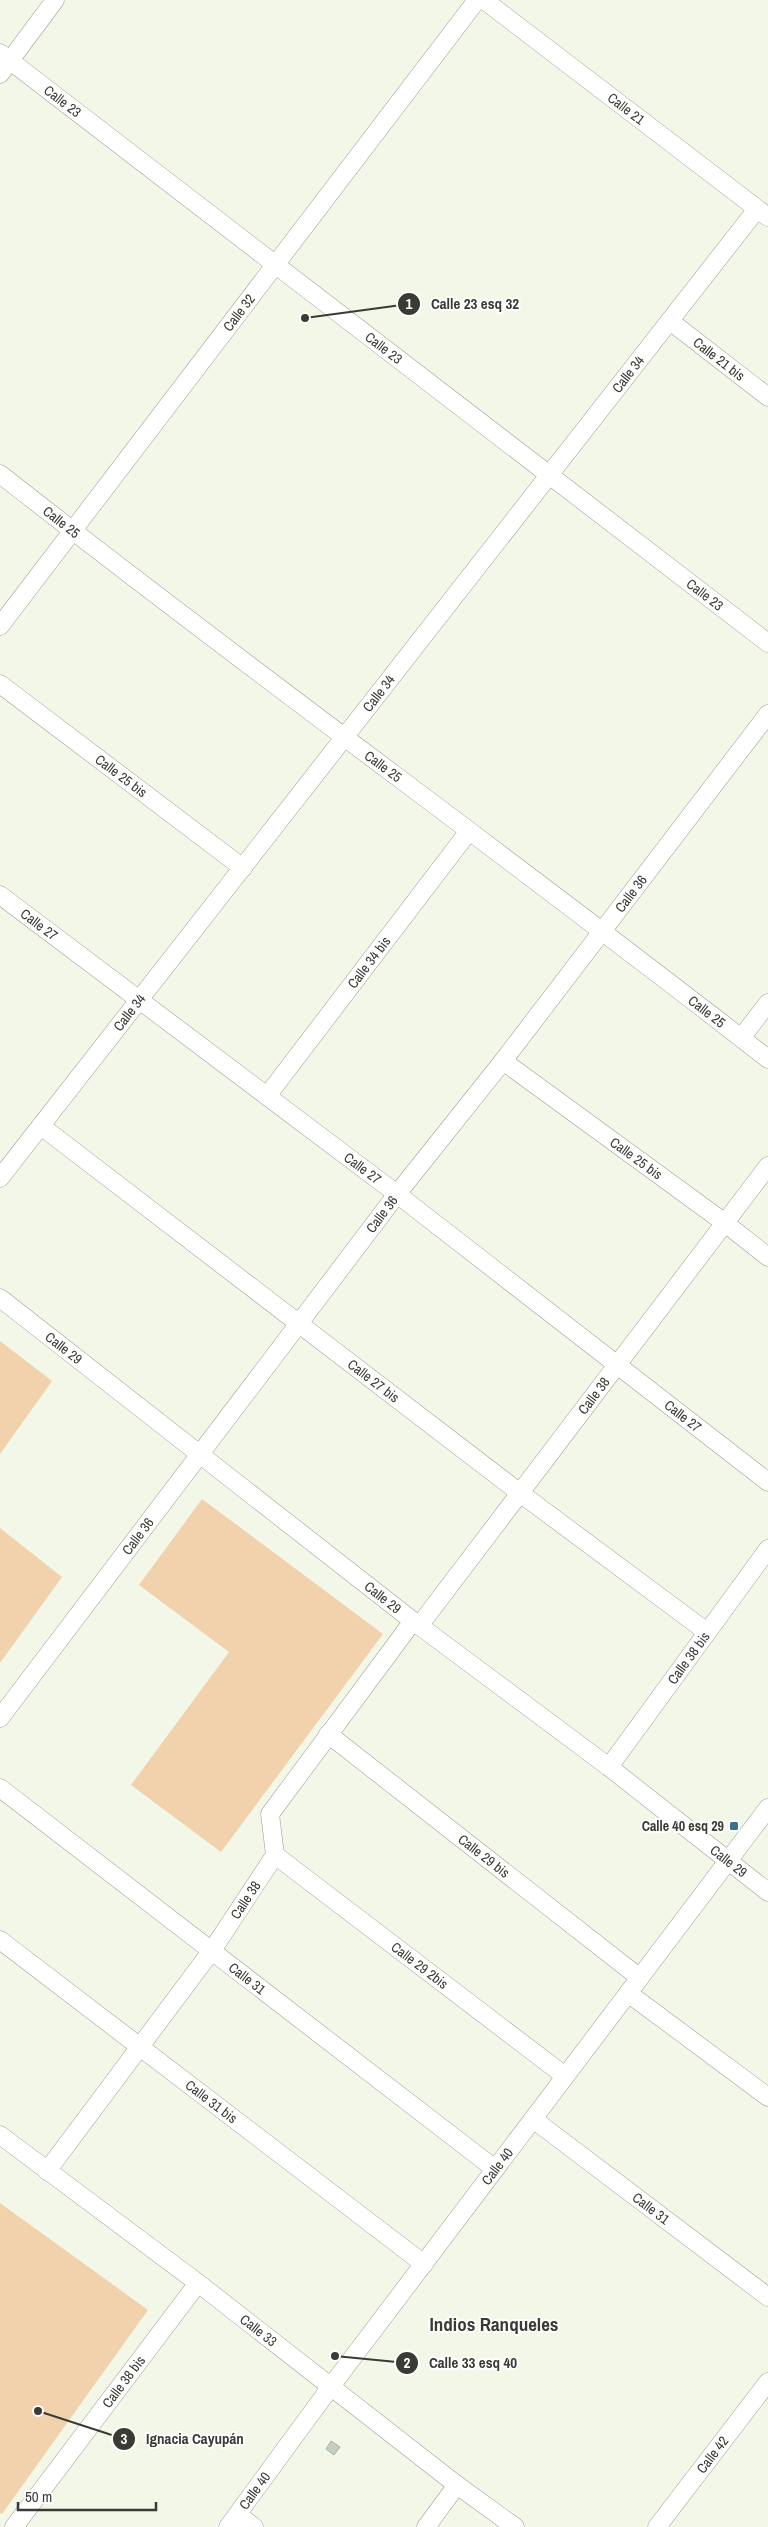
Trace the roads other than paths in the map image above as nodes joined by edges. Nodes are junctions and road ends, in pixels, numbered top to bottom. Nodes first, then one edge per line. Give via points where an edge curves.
1 (55, 0) edge
2 (477, 0) edge
3 (484, 0) edge
4 (3, 62) edge
5 (763, 213) edge
6 (276, 264) junction
7 (670, 321) junction
8 (768, 397) edge
9 (0, 474) edge
10 (549, 476) junction
11 (72, 531) junction
12 (0, 626) edge
13 (768, 643) edge
14 (0, 684) edge
15 (768, 714) edge
16 (344, 738) junction
17 (470, 831) junction
18 (243, 868) junction
19 (0, 895) edge
20 (603, 930) junction
21 (139, 1000) junction
22 (768, 1003) edge
23 (741, 1038) junction
24 (768, 1059) edge
25 (503, 1061) junction
26 (268, 1096) junction
27 (41, 1126) junction
28 (768, 1166) edge
29 (0, 1178) edge
30 (397, 1194) junction
31 (725, 1223) junction
32 (768, 1257) edge
33 (0, 1298) edge
34 (299, 1323) junction
35 (618, 1363) junction
36 (200, 1454) junction
37 (768, 1482) edge
38 (520, 1493) junction
39 (768, 1549) edge
40 (416, 1623) junction
41 (707, 1632) junction
42 (0, 1718) edge
43 (328, 1734) junction
44 (609, 1767) junction
45 (0, 1788) edge
46 (768, 1808) edge
47 (275, 1855) junction
48 (728, 1862) junction
49 (768, 1892) edge
50 (0, 1940) edge
51 (213, 1949) junction
52 (640, 1978) junction
53 (628, 1993) junction
54 (140, 2047) junction
55 (565, 2076) junction
56 (768, 2098) edge
57 (533, 2119) junction
58 (0, 2135) edge
59 (495, 2169) junction
60 (47, 2171) junction
61 (424, 2264) junction
62 (198, 2283) junction
63 (768, 2297) edge
64 (768, 2382) edge
65 (332, 2386) junction
66 (457, 2485) junction
67 (233, 2521) edge
68 (14, 2527) edge
69 (254, 2527) edge
70 (426, 2527) edge
71 (515, 2527) edge
72 (657, 2527) edge

1 - 4 street
2 - 6 street, Calle 32
3 - 5 street, Calle 21
4 - 6 street, Calle 23
5 - 7 street, Calle 34
6 - 10 street, Calle 23
6 - 11 street, Calle 32
7 - 8 street, Calle 21 bis
7 - 10 street, Calle 34
9 - 11 street, Calle 25
10 - 13 street, Calle 23
10 - 16 street, Calle 34
11 - 12 street, Calle 32
11 - 16 street, Calle 25
14 - 18 street, Calle 25 bis
15 - 20 street, Calle 36
16 - 17 street, Calle 25
16 - 18 street, Calle 34
17 - 20 street, Calle 25
17 - 26 street, Calle 34 bis
18 - 21 street, Calle 34
19 - 21 street, Calle 27
20 - 23 street, Calle 25
20 - 25 street, Calle 36
21 - 26 street, Calle 27
21 - 27 street, Calle 34
22 - 23 street
23 - 24 street, Calle 25
25 - 30 street, Calle 36
25 - 31 street, Calle 25 bis
26 - 30 street, Calle 27
27 - 29 street, Calle 34
27 - 34 street, Calle 27 bis
28 - 31 street, Calle 38
30 - 34 street, Calle 36
30 - 35 street, Calle 27
31 - 32 street, Calle 25 bis
31 - 35 street, Calle 38
33 - 36 street, Calle 29
34 - 36 street, Calle 36
34 - 38 street, Calle 27 bis
35 - 37 street, Calle 27
35 - 38 street, Calle 38
36 - 40 street, Calle 29
36 - 42 street, Calle 36
38 - 40 street, Calle 38
38 - 41 street, Calle 27 bis
39 - 41 street, Calle 38 bis
40 - 43 street, Calle 38
40 - 44 street, Calle 29
41 - 44 street, Calle 38 bis
43 - 47 street, Calle 38 via 270,1814
43 - 52 street, Calle 29 bis
44 - 48 street, Calle 29
45 - 51 street, Calle 31
46 - 48 street, Calle 40
47 - 51 street, Calle 38
47 - 55 street, Calle 29 2bis
48 - 49 street, Calle 29
48 - 52 street, Calle 40
50 - 54 street, Calle 31 bis
51 - 54 street, Calle 38
51 - 59 street, Calle 31
52 - 53 street, Calle 40
53 - 55 street, Calle 40
53 - 56 street
54 - 60 street, Calle 38
54 - 61 street, Calle 31 bis
55 - 57 street, Calle 40
57 - 59 street, Calle 40
57 - 63 street, Calle 31
58 - 60 street, Calle 33
59 - 61 street, Calle 40
60 - 62 street, Calle 33
61 - 65 street, Calle 40
62 - 65 street, Calle 33
62 - 68 street, Calle 38 bis
64 - 72 street, Calle 42
65 - 66 street, Calle 33
65 - 67 street, Calle 40
66 - 70 street
66 - 71 street, Calle 33
67 - 69 street

